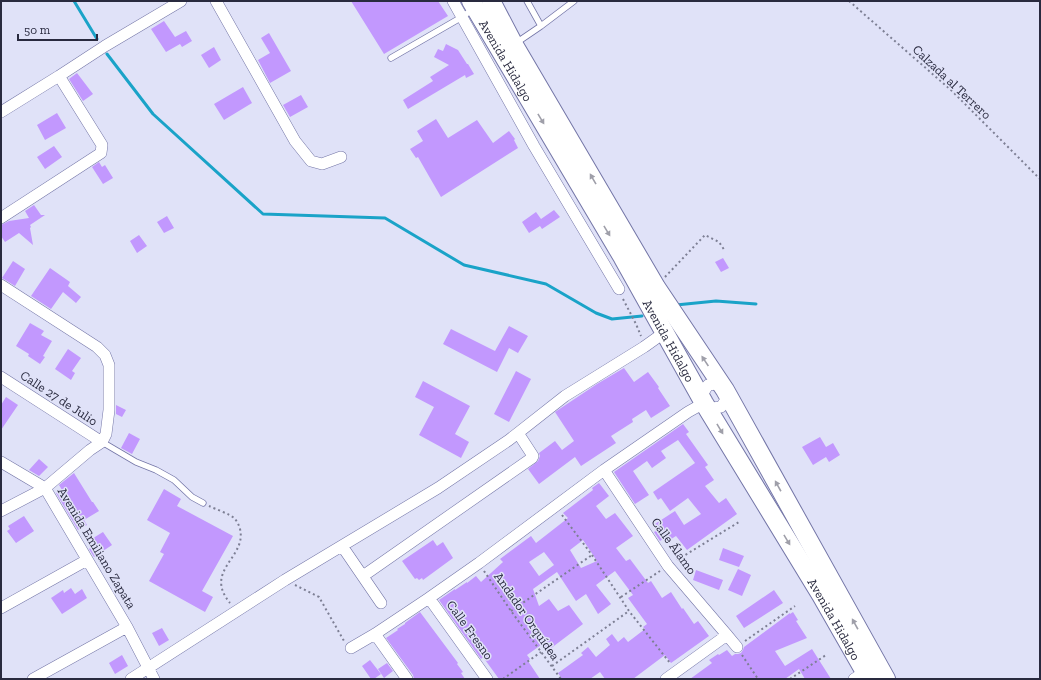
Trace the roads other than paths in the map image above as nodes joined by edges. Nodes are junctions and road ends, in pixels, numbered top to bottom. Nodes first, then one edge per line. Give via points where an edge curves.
1 (181, 1) edge
2 (216, 1) edge
3 (453, 1) edge
4 (526, 1) edge
5 (574, 1) edge
6 (476, 6) edge
7 (541, 26) junction
8 (514, 45) junction
9 (391, 58) dead end
10 (59, 76) junction
11 (1, 112) edge
12 (341, 157) dead end
13 (1, 218) edge
14 (1, 285) edge
15 (619, 288) dead end
16 (665, 332) junction
17 (1, 377) edge
18 (725, 390) junction
19 (704, 403) junction
20 (518, 432) junction
21 (102, 442) junction
22 (1, 462) edge
23 (604, 470) junction
24 (45, 488) junction
25 (202, 503) road end
26 (1, 511) edge
27 (342, 546) junction
28 (87, 560) junction
29 (363, 576) junction
30 (429, 598) junction
31 (381, 603) dead end
32 (1, 608) edge
33 (127, 626) junction
34 (375, 634) junction
35 (728, 635) junction
36 (737, 647) road end
37 (351, 648) road end
38 (148, 669) junction
39 (680, 675) edge
40 (862, 677) edge
41 (32, 679) edge
42 (131, 679) edge
43 (154, 679) edge
44 (407, 679) edge
45 (487, 679) edge
46 (666, 679) edge
47 (886, 679) edge

1 - 10 street
2 - 12 street via 295,141 311,160 322,164
3 - 6 street
4 - 7 lane
5 - 7 lane
6 - 8 main road, Avenida Hidalgo
6 - 9 lane
6 - 15 street via 534,146
6 -> 16 main road, Avenida Hidalgo
7 - 8 lane
18 -> 8 main road, Avenida Hidalgo via 656,287
10 - 11 street
10 - 13 street via 102,145 101,154
14 - 21 street via 98,347 105,355 109,365 109,410 106,434
16 - 19 main road, Avenida Hidalgo
16 - 20 street via 565,396
17 - 21 street, Calle 27 de Julio
18 - 19 street via 726,400 721,407 712,408
18 - 19 street via 716,384 708,386 703,393
47 -> 18 main road, Avenida Hidalgo
19 - 23 street
19 -> 40 main road, Avenida Hidalgo via 821,595
20 - 27 street via 438,488
20 - 29 street via 532,458
21 - 24 street
21 - 25 lane via 174,480
22 - 24 street, Avenida Emiliano Zapata
23 - 30 street
23 - 35 street, Calle Álamo via 668,566
24 - 26 street
24 - 28 street, Avenida Emiliano Zapata
27 - 29 street
27 - 38 street
28 - 32 street
28 - 33 street, Avenida Emiliano Zapata
29 - 31 street
30 - 34 street
30 - 45 street, Calle Fresno
33 - 38 street, Avenida Emiliano Zapata
33 - 41 street
34 - 37 street
34 - 44 street
35 - 36 street, Calle Álamo
35 - 39 street
38 - 42 street
38 - 43 street, Avenida Emiliano Zapata
39 - 46 street

